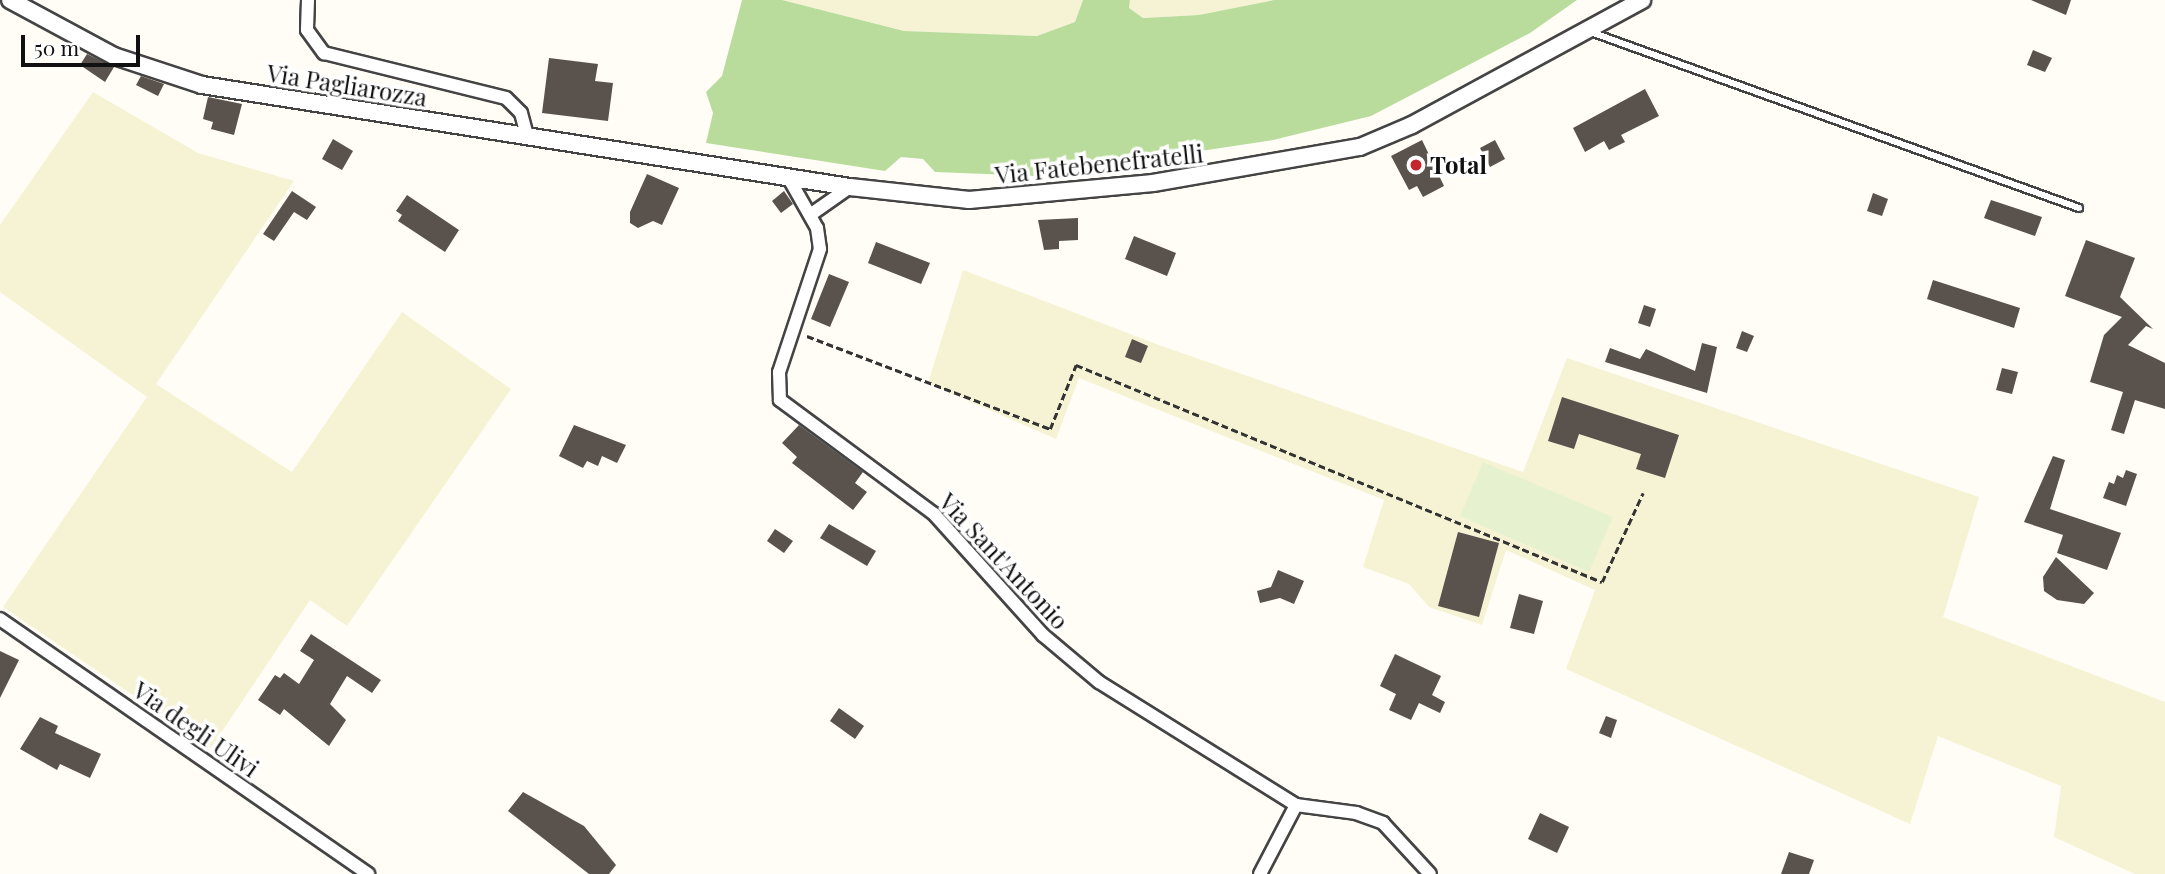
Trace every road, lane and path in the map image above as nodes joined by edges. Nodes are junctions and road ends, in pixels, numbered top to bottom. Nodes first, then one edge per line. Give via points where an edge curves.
1 (10, 0) edge
2 (308, 0) edge
3 (1642, 0) edge
4 (1586, 31) junction
5 (527, 136) junction
6 (787, 174) junction
7 (850, 187) junction
8 (2079, 208) dead end
9 (810, 215) junction
10 (793, 330) junction
11 (1643, 493) dead end
12 (0, 619) edge
13 (1296, 805) junction
14 (368, 874) edge
15 (1260, 874) edge
16 (1430, 874) edge

1 - 5 street, Via Pagliarozza via 114,56 167,76
2 - 5 street via 307,30 324,52 506,98 521,113
3 - 4 street, Via Fatebenefratelli
4 - 7 street, Via Fatebenefratelli via 1390,136 1310,158 1017,198 932,198
4 - 8 lane
5 - 6 street, Via Fatebenefratelli
6 - 7 street, Via Fatebenefratelli
6 - 9 street, Via Sant'Antonio
7 - 9 street
9 - 10 street, Via Sant'Antonio via 819,257
10 - 11 path via 1050,429 1076,365 1602,582
10 - 13 street, Via Sant'Antonio via 777,386 782,403 934,513 1020,612 1092,677
12 - 14 street, Via degli Ulivi
13 - 15 street
13 - 16 street via 1377,820

